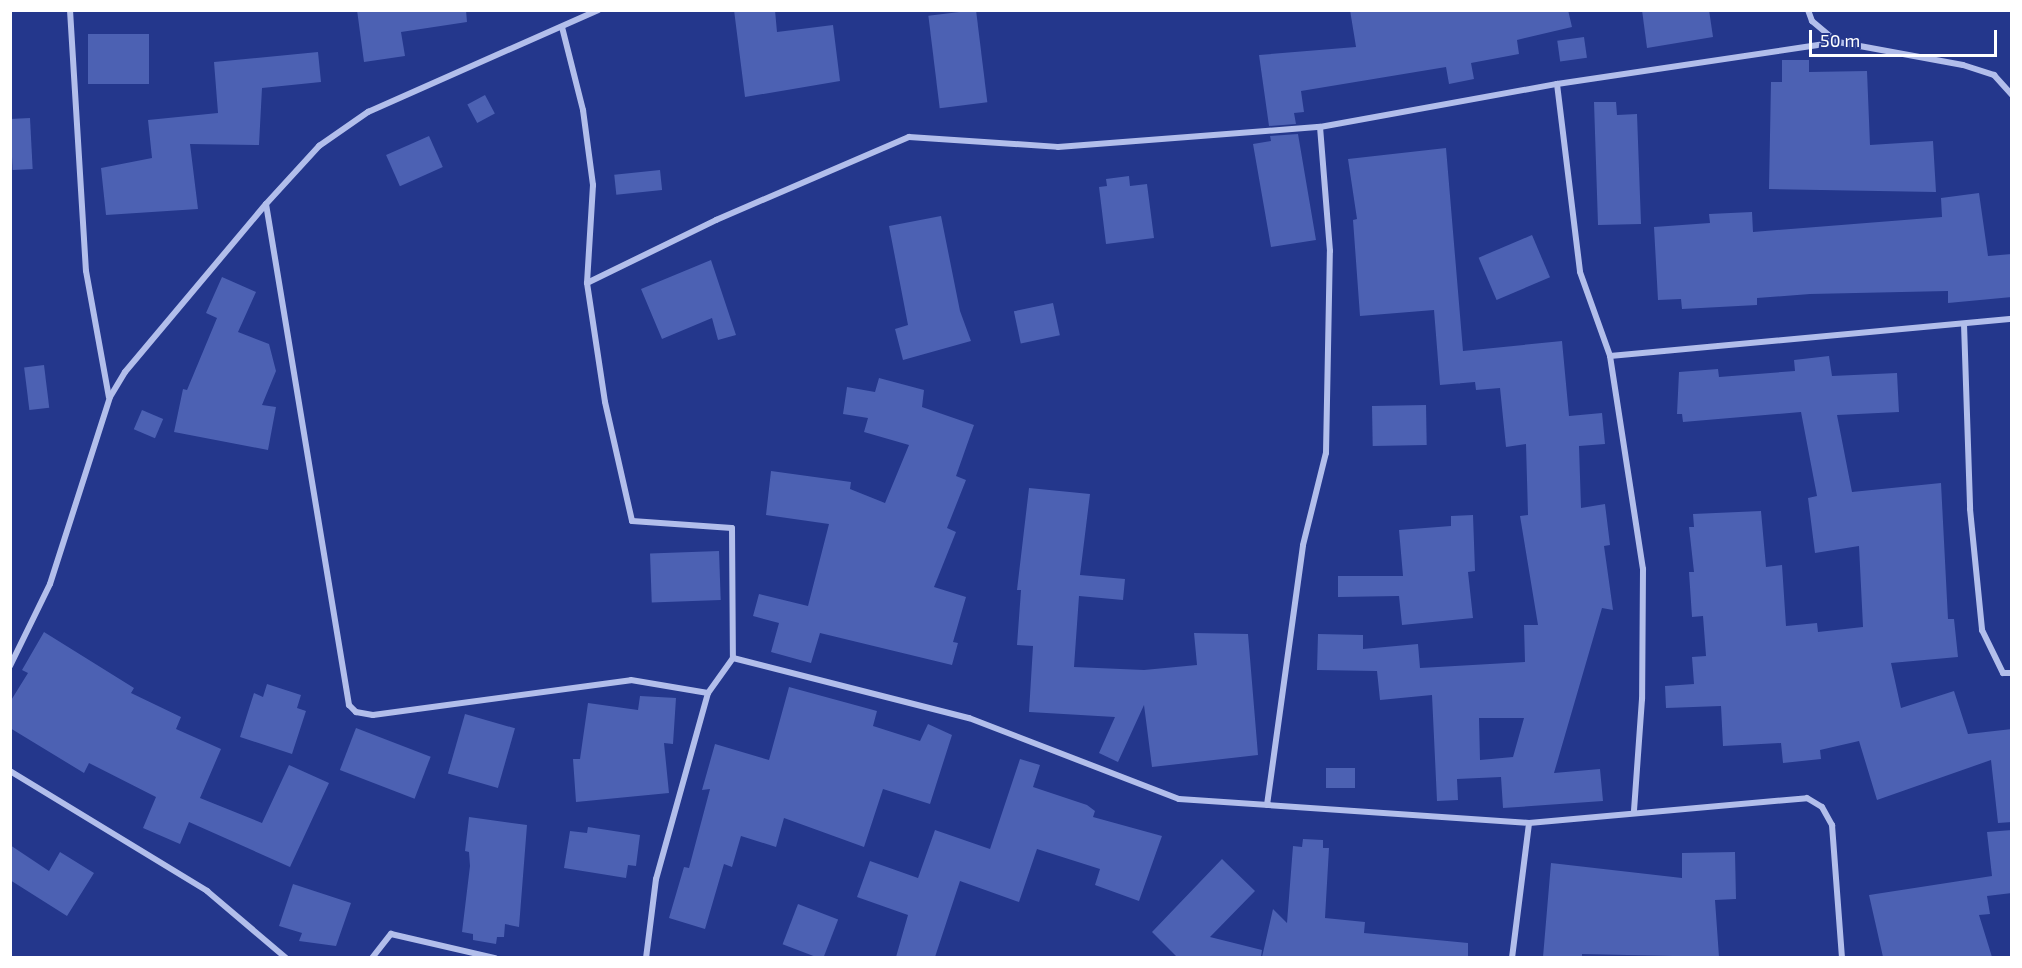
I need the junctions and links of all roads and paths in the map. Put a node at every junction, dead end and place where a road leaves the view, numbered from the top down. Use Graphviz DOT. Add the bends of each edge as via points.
graph roads {
  1 [pos="70,10"];
  2 [pos="597,10"];
  3 [pos="1808,10"];
  4 [pos="562,27"];
  5 [pos="1838,42"];
  6 [pos="1557,84"];
  7 [pos="2012,95"];
  8 [pos="1320,127"];
  9 [pos="266,204"];
  10 [pos="586,283"];
  11 [pos="2012,319"];
  12 [pos="1964,324"];
  13 [pos="1610,356"];
  14 [pos="110,397"];
  15 [pos="733,658"];
  16 [pos="10,666"];
  17 [pos="2012,674"];
  18 [pos="708,693"];
  19 [pos="10,771"];
  20 [pos="1267,805"];
  21 [pos="1634,811"];
  22 [pos="1528,823"];
  23 [pos="286,957"];
  24 [pos="372,957"];
  25 [pos="495,957"];
  26 [pos="646,957"];
  27 [pos="1512,957"];
  28 [pos="1842,957"];
  1 -- 14 [label="street" via="87,271"];
  2 -- 4 [label="street"];
  3 -- 5 [label="street" via="1812,21"];
  4 -- 9 [label="street" via="368,112 319,146"];
  4 -- 10 [label="street" via="583,110 593,185"];
  5 -- 6 [label="street"];
  5 -- 7 [label="street" via="1963,65 1994,75"];
  6 -- 8 [label="street"];
  6 -- 13 [label="street" via="1580,272"];
  8 -- 10 [label="street" via="1058,147 909,137 716,220"];
  8 -- 20 [label="street" via="1330,251 1326,453 1303,545"];
  9 -- 14 [label="street" via="125,372"];
  9 -- 18 [label="street" via="348,705 356,712 374,716 631,680"];
  10 -- 15 [label="street" via="605,402 632,521 732,528"];
  11 -- 12 [label="street"];
  12 -- 13 [label="street"];
  12 -- 17 [label="street" via="1970,509 1982,630 2003,673"];
  13 -- 21 [label="street" via="1642,569 1642,699"];
  14 -- 16 [label="street" via="50,584"];
  15 -- 18 [label="street"];
  15 -- 20 [label="street" via="969,718 1179,799"];
  18 -- 26 [label="street" via="656,879"];
  19 -- 23 [label="street" via="207,891"];
  20 -- 22 [label="street"];
  21 -- 22 [label="street"];
  21 -- 28 [label="street" via="1807,798 1822,807 1832,825"];
  22 -- 27 [label="street"];
  24 -- 25 [label="street" via="391,934"];
}
